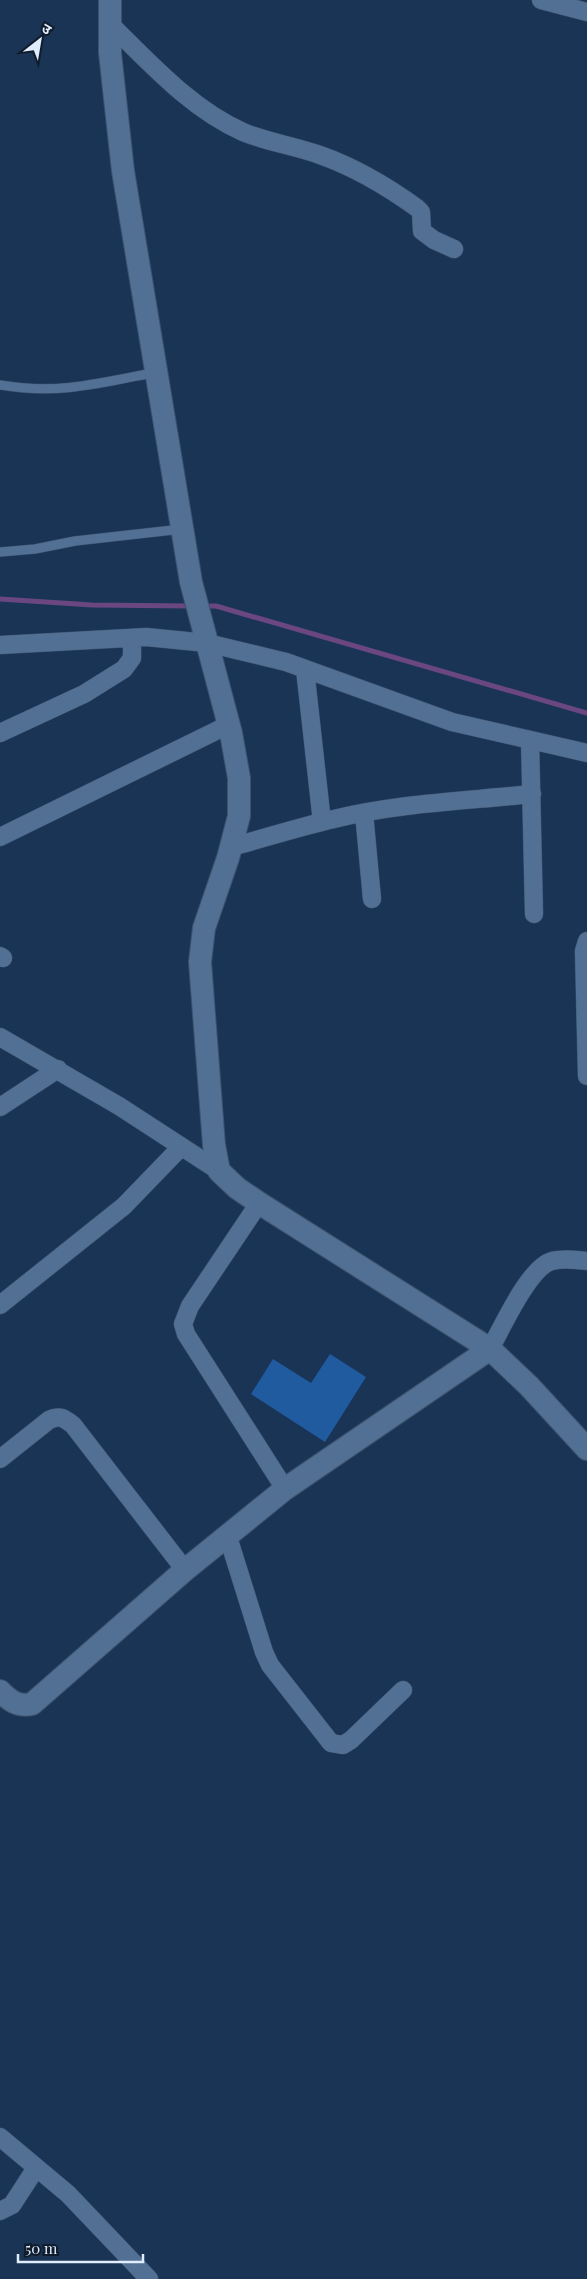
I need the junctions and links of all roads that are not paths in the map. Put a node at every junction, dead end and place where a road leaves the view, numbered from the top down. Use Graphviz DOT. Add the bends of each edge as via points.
graph roads {
  1 [pos="110,0"];
  2 [pos="541,0"];
  3 [pos="587,12"];
  4 [pos="110,24"];
  5 [pos="454,249"];
  6 [pos="157,372"];
  7 [pos="0,385"];
  8 [pos="182,529"];
  9 [pos="0,552"];
  10 [pos="205,636"];
  11 [pos="132,638"];
  12 [pos="0,645"];
  13 [pos="305,669"];
  14 [pos="228,725"];
  15 [pos="0,733"];
  16 [pos="530,740"];
  17 [pos="587,753"];
  18 [pos="532,794"];
  19 [pos="364,813"];
  20 [pos="322,822"];
  21 [pos="0,837"];
  22 [pos="231,847"];
  23 [pos="372,899"];
  24 [pos="534,914"];
  25 [pos="587,941"];
  26 [pos="0,1037"];
  27 [pos="58,1069"];
  28 [pos="587,1076"];
  29 [pos="0,1107"];
  30 [pos="181,1147"];
  31 [pos="219,1171"];
  32 [pos="259,1203"];
  33 [pos="587,1261"];
  34 [pos="0,1305"];
  35 [pos="490,1349"];
  36 [pos="587,1449"];
  37 [pos="0,1459"];
  38 [pos="284,1489"];
  39 [pos="228,1537"];
  40 [pos="185,1570"];
  41 [pos="402,1690"];
  42 [pos="0,1691"];
  43 [pos="0,2136"];
  44 [pos="36,2168"];
  45 [pos="0,2211"];
  46 [pos="149,2279"];
  1 -- 4 [label="street"];
  2 -- 3 [label="street"];
  4 -- 5 [label="street" via="175,87 211,114 244,132 321,155 380,185 421,212 422,231 426,235"];
  4 -- 6 [label="street" via="110,53 123,171"];
  6 -- 7 [label="lane" via="69,389"];
  6 -- 8 [label="street"];
  8 -- 9 [label="lane"];
  8 -- 10 [label="street"];
  10 -- 11 [label="street"];
  10 -- 13 [label="street"];
  10 -- 14 [label="street"];
  11 -- 12 [label="street"];
  11 -- 15 [label="street" via="132,658 124,669 84,694"];
  13 -- 16 [label="street" via="452,722"];
  13 -- 20 [label="street"];
  14 -- 21 [label="street"];
  14 -- 22 [label="street" via="239,778 239,816"];
  16 -- 17 [label="street"];
  16 -- 18 [label="street"];
  18 -- 19 [label="street"];
  18 -- 24 [label="street"];
  19 -- 20 [label="street"];
  19 -- 23 [label="street"];
  20 -- 22 [label="street"];
  22 -- 31 [label="street" via="204,928 200,962 214,1145"];
  25 -- 28 [label="street" via="584,951"];
  26 -- 27 [label="street"];
  27 -- 29 [label="street"];
  27 -- 30 [label="street"];
  30 -- 31 [label="street"];
  30 -- 34 [label="street" via="124,1206"];
  31 -- 32 [label="street"];
  32 -- 35 [label="street"];
  32 -- 38 [label="street" via="190,1306 183,1324 186,1334"];
  33 -- 35 [label="street" via="551,1261 540,1267 530,1278"];
  35 -- 36 [label="street"];
  35 -- 38 [label="street"];
  37 -- 40 [label="street" via="49,1420 56,1416 64,1417"];
  38 -- 39 [label="street"];
  39 -- 40 [label="street"];
  39 -- 41 [label="street" via="270,1665 331,1743 344,1745 351,1740"];
  40 -- 42 [label="street" via="32,1704 22,1706"];
  43 -- 44 [label="street"];
  44 -- 45 [label="street" via="16,2200 6,2210"];
  44 -- 46 [label="street" via="87,2212"];
}
